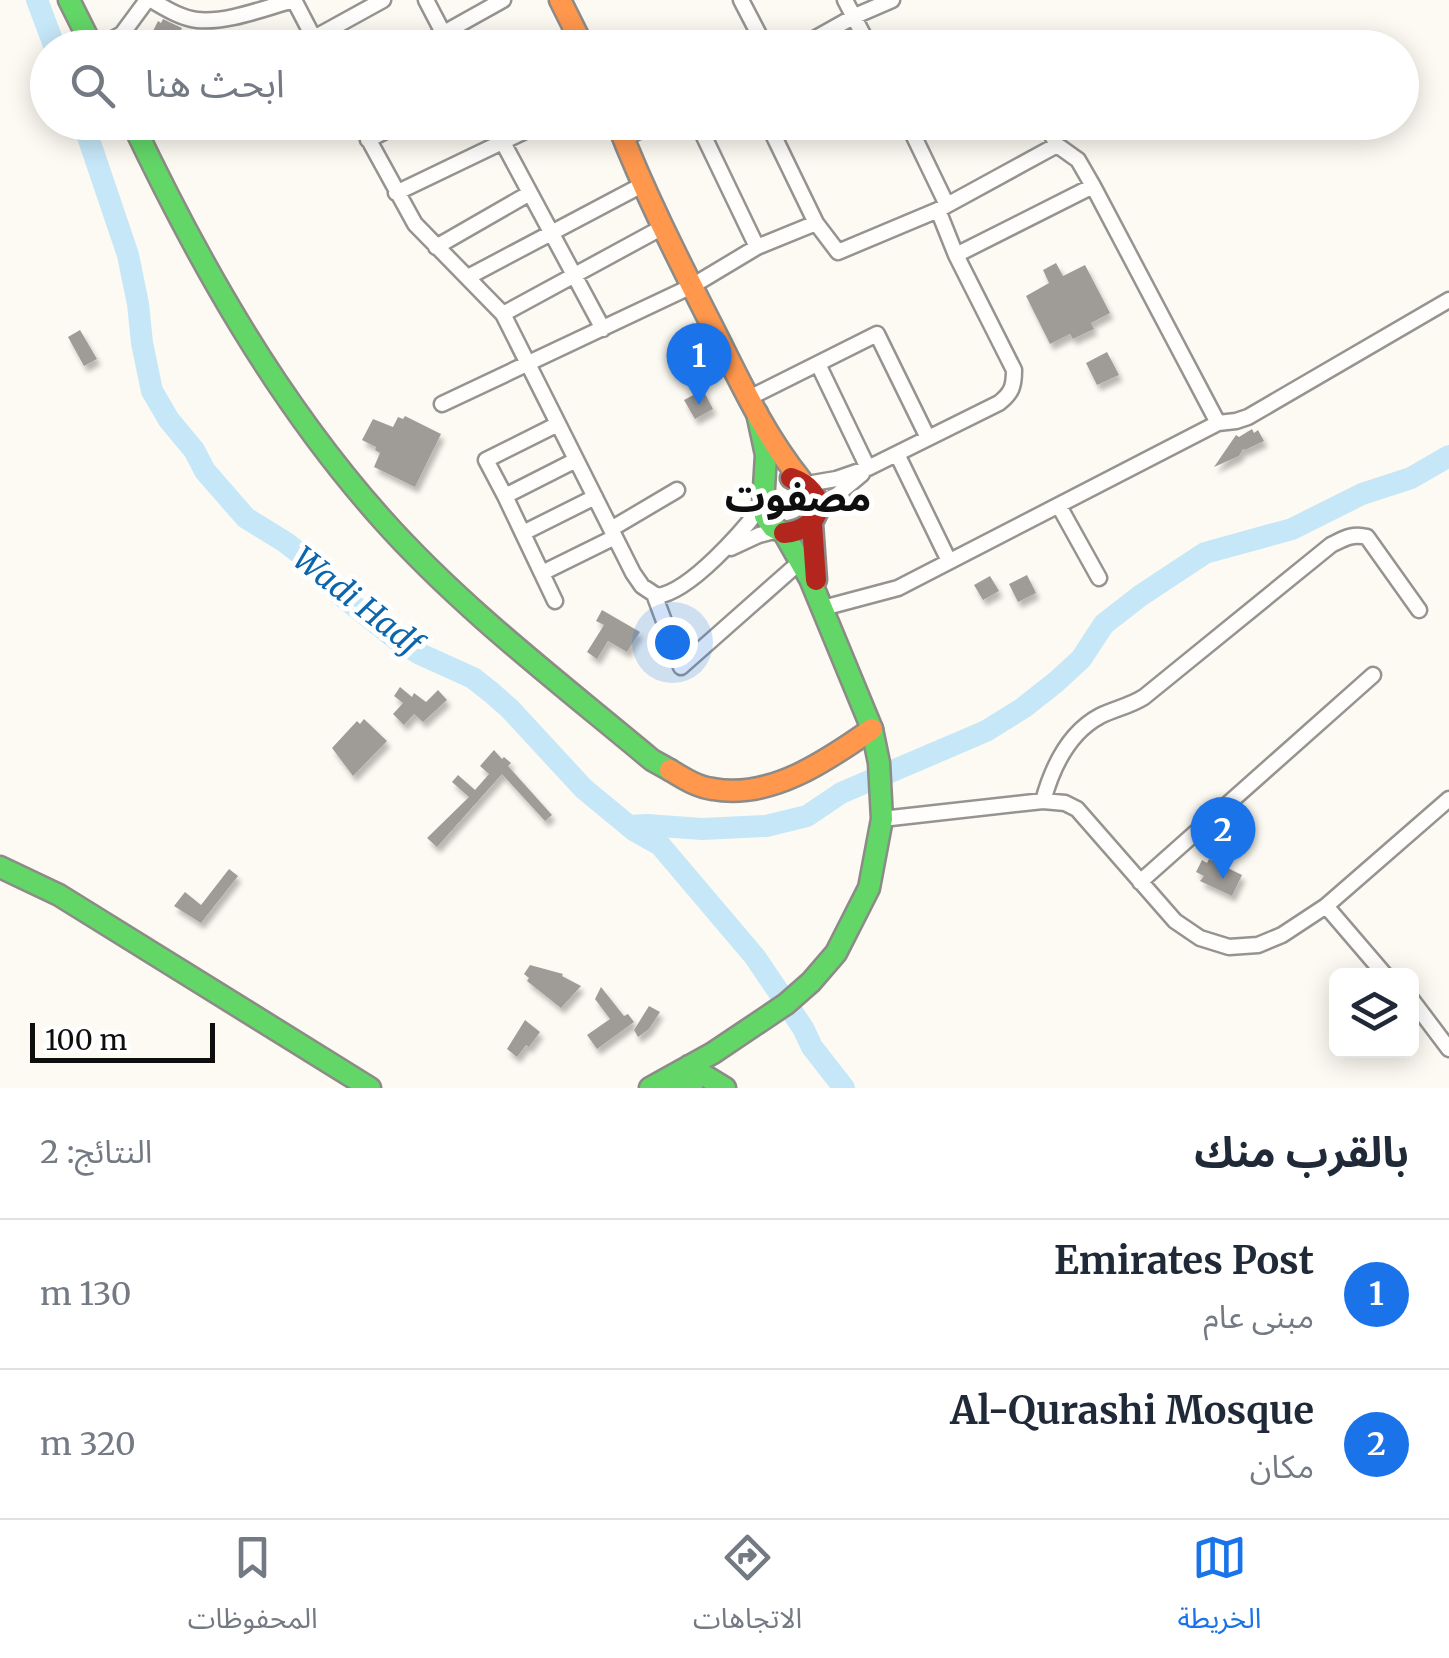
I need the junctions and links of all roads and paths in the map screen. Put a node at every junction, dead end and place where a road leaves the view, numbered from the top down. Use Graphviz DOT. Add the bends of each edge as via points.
graph roads {
  1 [pos="68,0"];
  2 [pos="149,0"];
  3 [pos="294,0"];
  4 [pos="383,0"];
  5 [pos="426,0"];
  6 [pos="503,0"];
  7 [pos="560,0"];
  8 [pos="742,0"];
  9 [pos="845,0"];
  10 [pos="892,0"];
  11 [pos="855,16"];
  12 [pos="84,30"];
  13 [pos="125,30"];
  14 [pos="310,30"];
  15 [pos="337,30"];
  16 [pos="441,30"];
  17 [pos="448,30"];
  18 [pos="575,30"];
  19 [pos="757,30"];
  20 [pos="830,30"];
  21 [pos="862,30"];
  22 [pos="140,140"];
  23 [pos="368,140"];
  24 [pos="506,140"];
  25 [pos="624,140"];
  26 [pos="706,140"];
  27 [pos="776,140"];
  28 [pos="915,140"];
  29 [pos="1054,140"];
  30 [pos="502,142"];
  31 [pos="1057,145"];
  32 [pos="642,185"];
  33 [pos="1093,186"];
  34 [pos="396,193"];
  35 [pos="530,193"];
  36 [pos="942,207"];
  37 [pos="816,223"];
  38 [pos="662,227"];
  39 [pos="552,233"];
  40 [pos="436,247"];
  41 [pos="757,247"];
  42 [pos="956,255"];
  43 [pos="574,275"];
  44 [pos="468,278"];
  45 [pos="692,286"];
  46 [pos="1449,300"];
  47 [pos="503,314"];
  48 [pos="603,329"];
  49 [pos="528,363"];
  50 [pos="818,364"];
  51 [pos="442,404"];
  52 [pos="754,405"];
  53 [pos="558,424"];
  54 [pos="1218,424"];
  55 [pos="928,438"];
  56 [pos="897,454"];
  57 [pos="576,460"];
  58 [pos="868,468"];
  59 [pos="804,482"];
  60 [pos="677,490"];
  61 [pos="504,496"];
  62 [pos="595,497"];
  63 [pos="764,500"];
  64 [pos="1059,506"];
  65 [pos="814,521"];
  66 [pos="781,532"];
  67 [pos="523,533"];
  68 [pos="613,533"];
  69 [pos="722,553"];
  70 [pos="801,561"];
  71 [pos="950,561"];
  72 [pos="542,574"];
  73 [pos="1098,578"];
  74 [pos="654,594"];
  75 [pos="556,601"];
  76 [pos="821,602"];
  77 [pos="1419,610"];
  78 [pos="1372,675"];
  79 [pos="872,729"];
  80 [pos="1449,799"];
  81 [pos="1043,801"];
  82 [pos="882,819"];
  83 [pos="0,867"];
  84 [pos="1140,882"];
  85 [pos="1326,906"];
  86 [pos="1379,968"];
  87 [pos="1419,1009"];
  88 [pos="1449,1049"];
  89 [pos="690,1066"];
  90 [pos="652,1087"];
  91 [pos="370,1088"];
  92 [pos="692,1088"];
  93 [pos="725,1088"];
  1 -- 12 [label="street"];
  2 -- 3 [label="street" via="197,20"];
  2 -- 13 [label="street"];
  3 -- 14 [label="street"];
  4 -- 15 [label="street"];
  5 -- 16 [label="street"];
  6 -- 17 [label="street"];
  7 -- 18 [label="street"];
  8 -- 19 [label="street"];
  9 -- 11 [label="street"];
  10 -- 11 [label="street"];
  11 -- 20 [label="street"];
  11 -- 21 [label="street"];
  22 -- 79 [label="street" via="242,330 302,420 382,518 447,585 652,760 716,790 746,791 778,782"];
  23 -- 34 [label="street"];
  24 -- 30 [label="street"];
  25 -- 32 [label="street"];
  26 -- 41 [label="street"];
  27 -- 37 [label="street"];
  28 -- 36 [label="street"];
  29 -- 31 [label="street"];
  30 -- 34 [label="street"];
  30 -- 35 [label="street"];
  31 -- 33 [label="street" via="1078,160"];
  31 -- 36 [label="street"];
  32 -- 38 [label="street"];
  32 -- 39 [label="street"];
  33 -- 42 [label="street"];
  33 -- 54 [label="street"];
  34 -- 40 [label="street"];
  35 -- 39 [label="street"];
  35 -- 40 [label="street"];
  36 -- 37 [label="street" via="838,252"];
  36 -- 42 [label="street"];
  37 -- 41 [label="street"];
  38 -- 43 [label="street"];
  38 -- 45 [label="street"];
  39 -- 43 [label="street"];
  39 -- 44 [label="street"];
  40 -- 44 [label="street"];
  41 -- 45 [label="street"];
  42 -- 55 [label="street" via="1014,370 1014,386 999,403"];
  43 -- 47 [label="street"];
  43 -- 48 [label="street"];
  44 -- 47 [label="street"];
  45 -- 48 [label="street"];
  45 -- 52 [label="street"];
  46 -- 54 [label="street" via="1248,417"];
  47 -- 49 [label="street"];
  48 -- 49 [label="street"];
  49 -- 51 [label="street"];
  49 -- 53 [label="street"];
  50 -- 52 [label="street"];
  50 -- 55 [label="street" via="877,334"];
  50 -- 58 [label="street"];
  52 -- 59 [label="street"];
  52 -- 63 [label="street" via="766,455"];
  53 -- 57 [label="street"];
  53 -- 61 [label="street" via="486,460"];
  54 -- 64 [label="street"];
  55 -- 56 [label="street"];
  56 -- 58 [label="street"];
  56 -- 71 [label="street"];
  57 -- 61 [label="street"];
  57 -- 62 [label="street"];
  58 -- 59 [label="street"];
  58 -- 65 [label="street"];
  59 -- 63 [label="street" via="779,481"];
  59 -- 65 [label="street" via="818,503"];
  60 -- 68 [label="street"];
  61 -- 67 [label="street"];
  62 -- 67 [label="street"];
  62 -- 68 [label="street"];
  63 -- 66 [label="street" via="765,516"];
  63 -- 69 [label="street"];
  64 -- 71 [label="street"];
  64 -- 73 [label="street"];
  65 -- 66 [label="street" via="799,532"];
  65 -- 76 [label="street"];
  66 -- 69 [label="street"];
  66 -- 70 [label="street"];
  67 -- 72 [label="street"];
  68 -- 72 [label="street"];
  68 -- 74 [label="street" via="642,586"];
  69 -- 74 [label="street" via="674,592"];
  70 -- 74 [label="street" via="681,666"];
  70 -- 76 [label="street"];
  71 -- 76 [label="street" via="898,588"];
  72 -- 75 [label="street"];
  76 -- 79 [label="street"];
  77 -- 81 [label="street" via="1367,536 1330,545 1144,697 1084,726 1050,774"];
  78 -- 84 [label="street"];
  79 -- 82 [label="street"];
  80 -- 85 [label="street"];
  81 -- 82 [label="street"];
  81 -- 84 [label="street" via="1078,809"];
  82 -- 89 [label="street" via="869,888 836,953 786,1004"];
  83 -- 91 [label="street" via="59,894"];
  84 -- 85 [label="street" via="1174,921 1229,947 1282,935"];
  85 -- 86 [label="street"];
  87 -- 88 [label="street"];
  89 -- 90 [label="street"];
  89 -- 93 [label="street"];
  90 -- 92 [label="street"];
}
